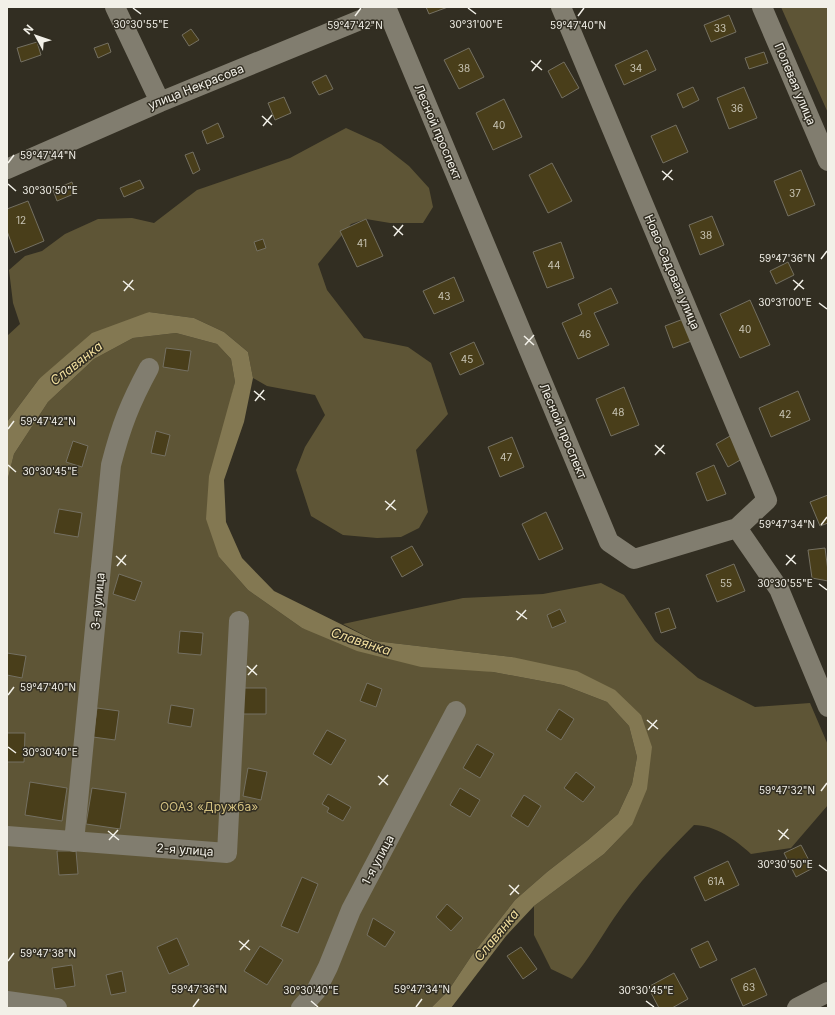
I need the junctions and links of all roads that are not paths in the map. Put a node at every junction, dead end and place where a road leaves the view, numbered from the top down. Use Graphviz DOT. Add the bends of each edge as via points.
graph roads {
  1 [pos="115,7"];
  2 [pos="561,7"];
  3 [pos="762,7"];
  4 [pos="386,8"];
  5 [pos="160,102"];
  6 [pos="828,161"];
  7 [pos="7,169"];
  8 [pos="149,368"];
  9 [pos="737,528"];
  10 [pos="239,621"];
  11 [pos="822,685"];
  12 [pos="828,707"];
  13 [pos="456,710"];
  14 [pos="7,836"];
  15 [pos="74,842"];
  16 [pos="828,992"];
  17 [pos="7,1001"];
  18 [pos="57,1008"];
  19 [pos="301,1008"];
  20 [pos="797,1008"];
  1 -- 5 [label="street"];
  2 -- 9 [label="street, Ново-Садовая улица" via="767,500"];
  3 -- 6 [label="street, Полевая улица"];
  4 -- 5 [label="street, улица Некрасова"];
  4 -- 9 [label="street, Лесной проспект" via="609,542 634,559"];
  5 -- 7 [label="street, улица Некрасова"];
  8 -- 15 [label="street, 3-я улица" via="121,426 111,465"];
  9 -- 11 [label="street" via="779,589"];
  10 -- 15 [label="street, 2-я улица" via="227,853"];
  11 -- 12 [label="street"];
  13 -- 19 [label="street, 1-я улица" via="352,910 316,991"];
  14 -- 15 [label="street, 2-я улица"];
  16 -- 20 [label="street"];
  17 -- 18 [label="street"];
}
